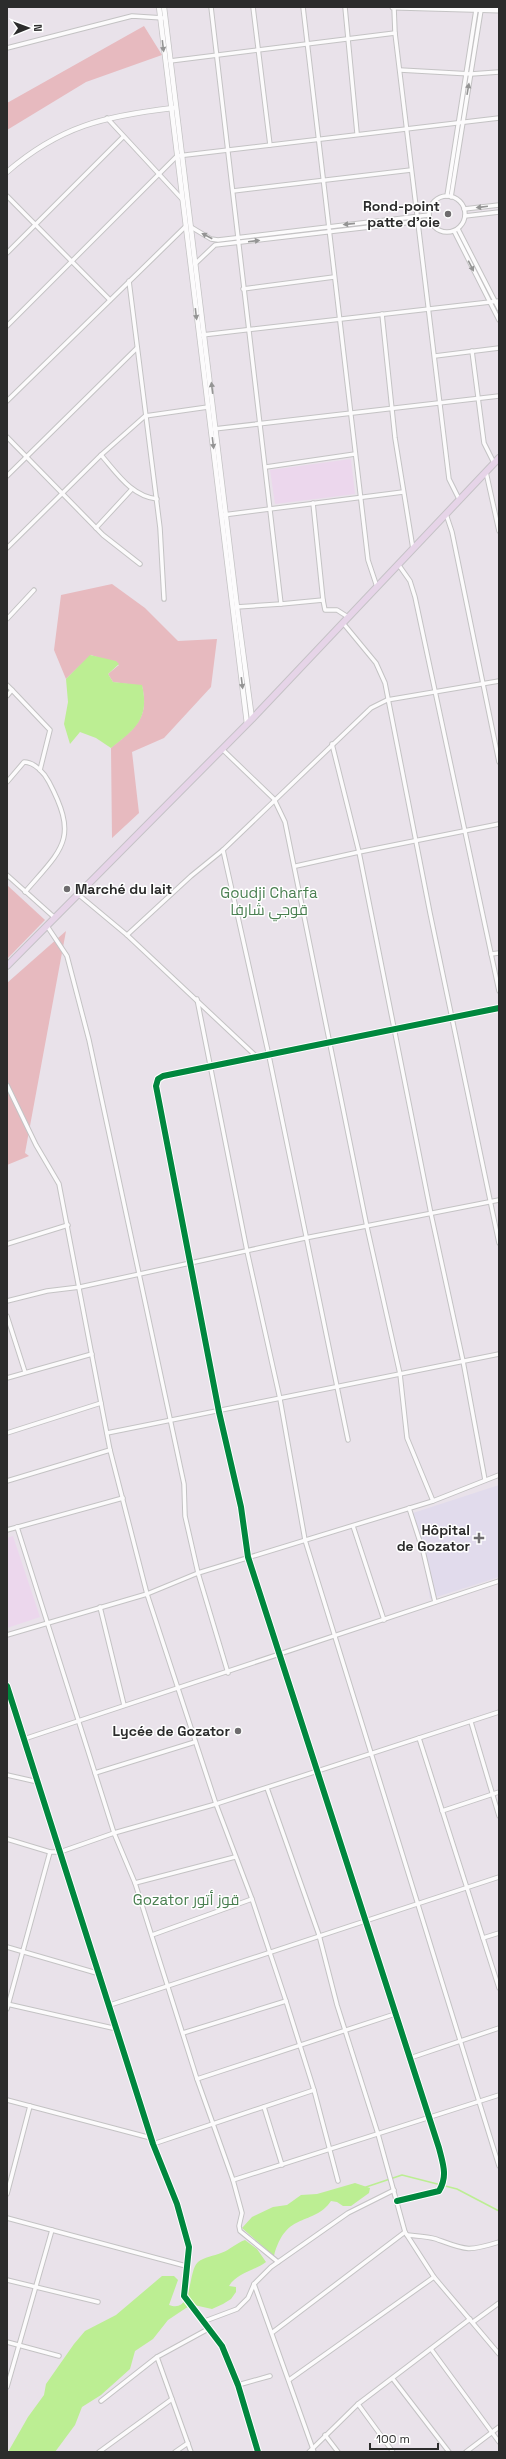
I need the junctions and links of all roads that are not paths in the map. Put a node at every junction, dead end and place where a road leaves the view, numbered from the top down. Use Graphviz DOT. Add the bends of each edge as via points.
graph roads {
  1 [pos="159,7"];
  2 [pos="164,7"];
  3 [pos="211,7"];
  4 [pos="253,7"];
  5 [pos="303,7"];
  6 [pos="345,7"];
  7 [pos="394,7"];
  8 [pos="495,9"];
  9 [pos="478,10"];
  10 [pos="160,18"];
  11 [pos="166,18"];
  12 [pos="395,33"];
  13 [pos="347,40"];
  14 [pos="307,44"];
  15 [pos="7,48"];
  16 [pos="259,50"];
  17 [pos="216,56"];
  18 [pos="168,62"];
  19 [pos="400,70"];
  20 [pos="499,72"];
  21 [pos="465,73"];
  22 [pos="470,74"];
  23 [pos="173,108"];
  24 [pos="106,118"];
  25 [pos="499,118"];
  26 [pos="460,123"];
  27 [pos="406,128"];
  28 [pos="357,133"];
  29 [pos="123,136"];
  30 [pos="317,139"];
  31 [pos="270,145"];
  32 [pos="228,150"];
  33 [pos="180,156"];
  34 [pos="411,170"];
  35 [pos="7,172"];
  36 [pos="158,174"];
  37 [pos="322,180"];
  38 [pos="233,191"];
  39 [pos="7,196"];
  40 [pos="449,197"];
  41 [pos="182,199"];
  42 [pos="499,205"];
  43 [pos="464,209"];
  44 [pos="499,212"];
  45 [pos="465,216"];
  46 [pos="430,217"];
  47 [pos="417,219"];
  48 [pos="34,225"];
  49 [pos="189,226"];
  50 [pos="328,226"];
  51 [pos="456,230"];
  52 [pos="328,232"];
  53 [pos="237,237"];
  54 [pos="238,243"];
  55 [pos="7,253"];
  56 [pos="72,261"];
  57 [pos="195,264"];
  58 [pos="334,277"];
  59 [pos="129,281"];
  60 [pos="243,289"];
  61 [pos="110,300"];
  62 [pos="497,301"];
  63 [pos="490,303"];
  64 [pos="429,309"];
  65 [pos="499,309"];
  66 [pos="382,314"];
  67 [pos="339,319"];
  68 [pos="499,320"];
  69 [pos="7,326"];
  70 [pos="249,330"];
  71 [pos="202,335"];
  72 [pos="137,348"];
  73 [pos="499,348"];
  74 [pos="472,351"];
  75 [pos="435,356"];
  76 [pos="499,396"];
  77 [pos="478,397"];
  78 [pos="7,401"];
  79 [pos="441,402"];
  80 [pos="208,407"];
  81 [pos="392,408"];
  82 [pos="350,413"];
  83 [pos="145,416"];
  84 [pos="260,424"];
  85 [pos="217,429"];
  86 [pos="211,430"];
  87 [pos="7,437"];
  88 [pos="355,454"];
  89 [pos="101,455"];
  90 [pos="27,456"];
  91 [pos="499,458"];
  92 [pos="494,463"];
  93 [pos="266,467"];
  94 [pos="486,471"];
  95 [pos="7,476"];
  96 [pos="132,490"];
  97 [pos="403,492"];
  98 [pos="63,493"];
  99 [pos="361,497"];
  100 [pos="157,499"];
  101 [pos="459,499"];
  102 [pos="313,503"];
  103 [pos="270,509"];
  104 [pos="446,513"];
  105 [pos="223,515"];
  106 [pos="96,528"];
  107 [pos="499,531"];
  108 [pos="7,548"];
  109 [pos="413,549"];
  110 [pos="140,564"];
  111 [pos="398,564"];
  112 [pos="377,587"];
  113 [pos="34,590"];
  114 [pos="164,599"];
  115 [pos="323,600"];
  116 [pos="281,604"];
  117 [pos="235,608"];
  118 [pos="348,617"];
  119 [pos="7,619"];
  120 [pos="343,623"];
  121 [pos="499,681"];
  122 [pos="483,684"];
  123 [pos="7,685"];
  124 [pos="12,690"];
  125 [pos="436,693"];
  126 [pos="7,696"];
  127 [pos="387,700"];
  128 [pos="250,721"];
  129 [pos="332,744"];
  130 [pos="222,749"];
  131 [pos="499,762"];
  132 [pos="40,770"];
  133 [pos="7,782"];
  134 [pos="274,800"];
  135 [pos="499,824"];
  136 [pos="466,830"];
  137 [pos="416,840"];
  138 [pos="223,850"];
  139 [pos="359,852"];
  140 [pos="296,866"];
  141 [pos="7,875"];
  142 [pos="26,892"];
  143 [pos="79,895"];
  144 [pos="55,918"];
  145 [pos="47,926"];
  146 [pos="127,935"];
  147 [pos="499,953"];
  148 [pos="491,954"];
  149 [pos="7,966"];
  150 [pos="499,990"];
  151 [pos="197,999"];
  152 [pos="499,1008"];
  153 [pos="451,1018"];
  154 [pos="394,1030"];
  155 [pos="330,1043"];
  156 [pos="269,1056"];
  157 [pos="258,1058"];
  158 [pos="210,1068"];
  159 [pos="7,1085"];
  160 [pos="499,1200"];
  161 [pos="490,1202"];
  162 [pos="431,1214"];
  163 [pos="68,1225"];
  164 [pos="367,1227"];
  165 [pos="305,1238"];
  166 [pos="499,1243"];
  167 [pos="7,1244"];
  168 [pos="247,1251"];
  169 [pos="190,1262"];
  170 [pos="138,1275"];
  171 [pos="80,1287"];
  172 [pos="7,1300"];
  173 [pos="7,1316"];
  174 [pos="92,1354"];
  175 [pos="499,1354"];
  176 [pos="464,1361"];
  177 [pos="25,1372"];
  178 [pos="400,1374"];
  179 [pos="7,1378"];
  180 [pos="338,1388"];
  181 [pos="280,1399"];
  182 [pos="101,1403"];
  183 [pos="219,1412"];
  184 [pos="170,1422"];
  185 [pos="7,1433"];
  186 [pos="107,1433"];
  187 [pos="348,1440"];
  188 [pos="110,1450"];
  189 [pos="499,1475"];
  190 [pos="485,1480"];
  191 [pos="7,1481"];
  192 [pos="123,1498"];
  193 [pos="433,1500"];
  194 [pos="409,1508"];
  195 [pos="353,1526"];
  196 [pos="17,1527"];
  197 [pos="7,1530"];
  198 [pos="305,1540"];
  199 [pos="248,1557"];
  200 [pos="198,1573"];
  201 [pos="499,1581"];
  202 [pos="147,1594"];
  203 [pos="435,1602"];
  204 [pos="100,1607"];
  205 [pos="384,1620"];
  206 [pos="47,1622"];
  207 [pos="7,1635"];
  208 [pos="333,1636"];
  209 [pos="281,1655"];
  210 [pos="228,1673"];
  211 [pos="7,1686"];
  212 [pos="178,1688"];
  213 [pos="124,1705"];
  214 [pos="499,1712"];
  215 [pos="78,1720"];
  216 [pos="470,1722"];
  217 [pos="419,1738"];
  218 [pos="24,1739"];
  219 [pos="195,1742"];
  220 [pos="371,1753"];
  221 [pos="318,1771"];
  222 [pos="95,1773"];
  223 [pos="7,1775"];
  224 [pos="38,1782"];
  225 [pos="267,1788"];
  226 [pos="499,1792"];
  227 [pos="491,1795"];
  228 [pos="216,1804"];
  229 [pos="442,1811"];
  230 [pos="499,1816"];
  231 [pos="114,1833"];
  232 [pos="7,1839"];
  233 [pos="50,1852"];
  234 [pos="60,1852"];
  235 [pos="234,1857"];
  236 [pos="499,1877"];
  237 [pos="135,1883"];
  238 [pos="467,1888"];
  239 [pos="252,1899"];
  240 [pos="416,1905"];
  241 [pos="366,1921"];
  242 [pos="499,1933"];
  243 [pos="152,1935"];
  244 [pos="319,1935"];
  245 [pos="483,1938"];
  246 [pos="7,1947"];
  247 [pos="22,1951"];
  248 [pos="269,1952"];
  249 [pos="100,1974"];
  250 [pos="167,1985"];
  251 [pos="499,1988"];
  252 [pos="286,2001"];
  253 [pos="8,2004"];
  254 [pos="110,2004"];
  255 [pos="7,2009"];
  256 [pos="395,2014"];
  257 [pos="499,2028"];
  258 [pos="117,2029"];
  259 [pos="344,2030"];
  260 [pos="183,2034"];
  261 [pos="460,2041"];
  262 [pos="299,2044"];
  263 [pos="410,2058"];
  264 [pos="197,2079"];
  265 [pos="314,2090"];
  266 [pos="499,2095"];
  267 [pos="7,2100"];
  268 [pos="480,2101"];
  269 [pos="30,2106"];
  270 [pos="264,2107"];
  271 [pos="429,2117"];
  272 [pos="213,2124"];
  273 [pos="378,2134"];
  274 [pos="151,2138"];
  275 [pos="153,2144"];
  276 [pos="330,2149"];
  277 [pos="282,2164"];
  278 [pos="499,2166"];
  279 [pos="233,2180"];
  280 [pos="338,2181"];
  281 [pos="394,2190"];
  282 [pos="7,2194"];
  283 [pos="397,2201"];
  284 [pos="7,2218"];
  285 [pos="52,2230"];
  286 [pos="406,2233"];
  287 [pos="499,2242"];
  288 [pos="278,2262"];
  289 [pos="186,2266"];
  290 [pos="434,2277"];
  291 [pos="7,2280"];
  292 [pos="254,2284"];
  293 [pos="36,2287"];
  294 [pos="98,2302"];
  295 [pos="499,2303"];
  296 [pos="471,2320"];
  297 [pos="205,2322"];
  298 [pos="210,2328"];
  299 [pos="273,2332"];
  300 [pos="7,2342"];
  301 [pos="19,2346"];
  302 [pos="431,2349"];
  303 [pos="499,2354"];
  304 [pos="59,2356"];
  305 [pos="157,2357"];
  306 [pos="270,2376"];
  307 [pos="393,2379"];
  308 [pos="289,2380"];
  309 [pos="238,2385"];
  310 [pos="7,2387"];
  311 [pos="172,2399"];
  312 [pos="100,2401"];
  313 [pos="358,2404"];
  314 [pos="499,2427"];
  315 [pos="492,2432"];
  316 [pos="325,2435"];
  317 [pos="499,2442"];
  318 [pos="188,2443"];
  319 [pos="313,2450"];
  320 [pos="99,2452"];
  321 [pos="175,2452"];
  322 [pos="191,2452"];
  323 [pos="258,2452"];
  324 [pos="309,2452"];
  325 [pos="338,2452"];
  326 [pos="393,2452"];
  327 [pos="449,2452"];
  328 [pos="466,2452"];
  1 -- 10 [label="street"];
  2 -- 11 [label="street"];
  3 -- 17 [label="street"];
  4 -- 16 [label="street"];
  5 -- 14 [label="street"];
  6 -- 13 [label="street"];
  7 -- 9 [label="main road"];
  7 -- 12 [label="street"];
  8 -- 9 [label="main road"];
  9 -- 21 [label="street"];
  9 -- 22 [label="street"];
  10 -- 11 [label="street"];
  10 -- 15 [label="street" via="132,16"];
  10 -- 18 [label="street, one-way"];
  11 -- 18 [label="street"];
  12 -- 13 [label="street"];
  12 -- 19 [label="street"];
  13 -- 14 [label="street"];
  13 -- 28 [label="street"];
  14 -- 16 [label="street"];
  14 -- 30 [label="street"];
  16 -- 17 [label="street"];
  16 -- 31 [label="street"];
  17 -- 18 [label="street"];
  17 -- 32 [label="street"];
  18 -- 23 [label="street"];
  19 -- 21 [label="street"];
  19 -- 27 [label="street"];
  20 -- 22 [label="street"];
  21 -- 22 [label="street"];
  21 -- 26 [label="street"];
  26 -- 22 [label="street, one-way"];
  23 -- 24 [label="street"];
  23 -- 33 [label="street"];
  24 -- 29 [label="street"];
  24 -- 35 [label="street" via="70,130 48,141"];
  25 -- 26 [label="street"];
  26 -- 27 [label="street"];
  26 -- 40 [label="street"];
  27 -- 28 [label="street"];
  27 -- 34 [label="street"];
  28 -- 30 [label="street"];
  29 -- 36 [label="street"];
  29 -- 48 [label="street"];
  30 -- 31 [label="street"];
  30 -- 37 [label="street"];
  31 -- 32 [label="street"];
  32 -- 33 [label="street"];
  32 -- 38 [label="street"];
  33 -- 36 [label="street"];
  33 -- 41 [label="street"];
  33 -- 49 [label="street"];
  34 -- 37 [label="street"];
  34 -- 47 [label="street"];
  36 -- 41 [label="street"];
  36 -- 56 [label="street"];
  37 -- 38 [label="street"];
  37 -- 50 [label="street"];
  38 -- 53 [label="street"];
  39 -- 48 [label="street"];
  40 -- 43 [label="street" via="459,201"];
  40 -- 46 [label="street" via="436,200 432,204"];
  41 -- 49 [label="street"];
  42 -- 43 [label="street, one-way"];
  43 -- 45 [label="street"];
  44 -- 45 [label="street"];
  45 -- 51 [label="street"];
  46 -- 47 [label="street"];
  46 -- 51 [label="street" via="437,229 442,232"];
  47 -- 50 [label="street, one-way"];
  47 -- 52 [label="street"];
  47 -- 64 [label="street"];
  48 -- 55 [label="street"];
  48 -- 56 [label="street"];
  53 -- 49 [label="street, one-way" via="211,239"];
  49 -- 57 [label="street"];
  49 -- 59 [label="street"];
  49 -- 71 [label="street, one-way"];
  50 -- 52 [label="street"];
  50 -- 53 [label="street"];
  51 -- 62 [label="street"];
  51 -- 63 [label="street, one-way"];
  54 -- 52 [label="street, one-way"];
  52 -- 58 [label="street"];
  53 -- 54 [label="street"];
  54 -- 57 [label="street" via="215,245"];
  54 -- 60 [label="street"];
  56 -- 61 [label="street"];
  56 -- 69 [label="street"];
  57 -- 71 [label="street"];
  58 -- 60 [label="street"];
  58 -- 67 [label="street"];
  59 -- 61 [label="street"];
  59 -- 72 [label="street"];
  60 -- 70 [label="street"];
  61 -- 78 [label="street"];
  62 -- 63 [label="street"];
  62 -- 65 [label="street"];
  63 -- 64 [label="street"];
  63 -- 68 [label="street"];
  64 -- 66 [label="street"];
  64 -- 75 [label="street"];
  66 -- 67 [label="street"];
  66 -- 81 [label="street"];
  67 -- 70 [label="street"];
  67 -- 82 [label="street"];
  70 -- 71 [label="street"];
  70 -- 84 [label="street"];
  71 -- 80 [label="street"];
  85 -- 71 [label="street, one-way"];
  72 -- 83 [label="street"];
  72 -- 90 [label="street"];
  73 -- 74 [label="street"];
  74 -- 75 [label="street"];
  74 -- 77 [label="street"];
  75 -- 79 [label="street"];
  76 -- 77 [label="street"];
  77 -- 79 [label="street"];
  77 -- 92 [label="street" via="484,444"];
  79 -- 81 [label="street"];
  79 -- 101 [label="street" via="449,479"];
  80 -- 83 [label="street"];
  80 -- 86 [label="street"];
  81 -- 82 [label="street"];
  81 -- 97 [label="street"];
  82 -- 84 [label="street"];
  82 -- 88 [label="street"];
  83 -- 89 [label="street"];
  83 -- 100 [label="street"];
  84 -- 85 [label="street"];
  84 -- 93 [label="street"];
  85 -- 86 [label="street"];
  85 -- 105 [label="street"];
  86 -- 105 [label="street, one-way"];
  87 -- 90 [label="street"];
  88 -- 93 [label="street"];
  88 -- 99 [label="street"];
  89 -- 96 [label="street"];
  89 -- 98 [label="street"];
  90 -- 95 [label="street"];
  90 -- 98 [label="street"];
  91 -- 92 [label="highway"];
  92 -- 94 [label="highway"];
  93 -- 103 [label="street"];
  94 -- 101 [label="highway"];
  94 -- 107 [label="street"];
  96 -- 100 [label="street" via="141,496"];
  96 -- 106 [label="street"];
  97 -- 99 [label="street"];
  97 -- 109 [label="street"];
  98 -- 106 [label="street"];
  98 -- 108 [label="street"];
  99 -- 102 [label="street"];
  99 -- 112 [label="street" via="368,560"];
  100 -- 114 [label="street"];
  101 -- 104 [label="highway"];
  102 -- 103 [label="street"];
  102 -- 115 [label="street"];
  103 -- 105 [label="street"];
  103 -- 116 [label="street"];
  104 -- 109 [label="highway"];
  104 -- 122 [label="street"];
  105 -- 117 [label="street"];
  106 -- 110 [label="street"];
  109 -- 111 [label="highway"];
  111 -- 112 [label="highway"];
  111 -- 125 [label="street" via="410,581 415,597"];
  112 -- 118 [label="highway"];
  113 -- 119 [label="street"];
  115 -- 116 [label="street"];
  115 -- 118 [label="street" via="325,610 337,610"];
  116 -- 117 [label="street"];
  117 -- 128 [label="street"];
  118 -- 120 [label="highway"];
  120 -- 127 [label="street" via="376,664 385,683"];
  120 -- 128 [label="highway"];
  121 -- 122 [label="street"];
  122 -- 125 [label="street"];
  122 -- 131 [label="street"];
  123 -- 124 [label="street"];
  124 -- 126 [label="street"];
  124 -- 132 [label="street" via="50,730"];
  125 -- 127 [label="street"];
  125 -- 136 [label="street"];
  127 -- 129 [label="street" via="371,708"];
  127 -- 137 [label="street"];
  128 -- 130 [label="highway"];
  129 -- 134 [label="street"];
  129 -- 139 [label="street"];
  130 -- 134 [label="street"];
  130 -- 143 [label="highway"];
  132 -- 133 [label="street" via="31,763 24,762"];
  132 -- 142 [label="street" via="48,779 62,806 66,831 57,854"];
  134 -- 138 [label="street"];
  134 -- 140 [label="street" via="285,822"];
  135 -- 136 [label="street"];
  136 -- 137 [label="street"];
  136 -- 148 [label="street"];
  137 -- 139 [label="street"];
  137 -- 153 [label="street"];
  138 -- 146 [label="street" via="190,876"];
  138 -- 156 [label="street"];
  139 -- 140 [label="street"];
  139 -- 154 [label="street"];
  140 -- 155 [label="street"];
  141 -- 142 [label="street"];
  142 -- 144 [label="street"];
  143 -- 144 [label="highway"];
  143 -- 146 [label="street"];
  144 -- 145 [label="highway"];
  145 -- 149 [label="highway"];
  145 -- 170 [label="street" via="64,950 74,981 101,1093"];
  146 -- 151 [label="street"];
  147 -- 148 [label="street"];
  148 -- 150 [label="street"];
  151 -- 157 [label="street"];
  151 -- 158 [label="street"];
  152 -- 153 [label="street"];
  153 -- 154 [label="street"];
  153 -- 161 [label="street"];
  154 -- 155 [label="street"];
  154 -- 162 [label="street"];
  155 -- 156 [label="street"];
  155 -- 164 [label="street"];
  156 -- 157 [label="street"];
  156 -- 165 [label="street"];
  157 -- 158 [label="street"];
  158 -- 168 [label="street"];
  158 -- 169 [label="street" via="163,1076 158,1079 156,1086"];
  159 -- 163 [label="street" via="36,1145 59,1184"];
  160 -- 161 [label="street"];
  161 -- 162 [label="street"];
  161 -- 166 [label="street"];
  162 -- 164 [label="street"];
  162 -- 176 [label="street"];
  163 -- 167 [label="street"];
  163 -- 171 [label="street"];
  164 -- 165 [label="street"];
  164 -- 178 [label="street"];
  165 -- 168 [label="street"];
  165 -- 180 [label="street"];
  168 -- 169 [label="street"];
  168 -- 181 [label="street"];
  169 -- 170 [label="street"];
  169 -- 183 [label="street"];
  170 -- 171 [label="street"];
  170 -- 184 [label="street"];
  171 -- 172 [label="street"];
  171 -- 174 [label="street"];
  173 -- 177 [label="street"];
  174 -- 177 [label="street"];
  174 -- 182 [label="street"];
  175 -- 176 [label="street"];
  176 -- 178 [label="street"];
  176 -- 190 [label="street"];
  177 -- 179 [label="street"];
  178 -- 180 [label="street"];
  178 -- 193 [label="street" via="408,1438"];
  180 -- 181 [label="street"];
  180 -- 187 [label="street"];
  181 -- 183 [label="street"];
  181 -- 198 [label="street"];
  182 -- 185 [label="street"];
  182 -- 186 [label="street"];
  183 -- 184 [label="street"];
  183 -- 199 [label="street" via="241,1507"];
  184 -- 186 [label="street"];
  184 -- 200 [label="street" via="184,1484 185,1516"];
  186 -- 188 [label="street"];
  188 -- 191 [label="street"];
  188 -- 192 [label="street"];
  189 -- 190 [label="street"];
  190 -- 193 [label="street"];
  192 -- 196 [label="street"];
  192 -- 202 [label="street"];
  193 -- 194 [label="street"];
  194 -- 195 [label="street"];
  194 -- 203 [label="street" via="423,1551"];
  195 -- 198 [label="street"];
  195 -- 205 [label="street"];
  196 -- 197 [label="street"];
  196 -- 206 [label="street"];
  198 -- 199 [label="street"];
  198 -- 208 [label="street"];
  199 -- 200 [label="street"];
  199 -- 209 [label="street"];
  200 -- 202 [label="street"];
  200 -- 210 [label="street"];
  201 -- 203 [label="street"];
  202 -- 204 [label="street"];
  202 -- 212 [label="street"];
  203 -- 205 [label="street"];
  204 -- 206 [label="street"];
  204 -- 213 [label="street"];
  205 -- 208 [label="street"];
  206 -- 207 [label="street"];
  206 -- 215 [label="street"];
  208 -- 209 [label="street"];
  208 -- 220 [label="street"];
  209 -- 210 [label="street"];
  209 -- 221 [label="street"];
  210 -- 212 [label="street"];
  211 -- 218 [label="street"];
  212 -- 213 [label="street"];
  212 -- 219 [label="street"];
  213 -- 215 [label="street"];
  214 -- 216 [label="street"];
  215 -- 218 [label="street"];
  215 -- 222 [label="street"];
  216 -- 217 [label="street"];
  216 -- 227 [label="street"];
  217 -- 220 [label="street"];
  217 -- 229 [label="street"];
  218 -- 224 [label="street"];
  219 -- 222 [label="street"];
  219 -- 228 [label="street"];
  220 -- 221 [label="street"];
  220 -- 240 [label="street"];
  221 -- 225 [label="street"];
  221 -- 241 [label="street"];
  222 -- 231 [label="street"];
  223 -- 224 [label="street"];
  224 -- 234 [label="street"];
  225 -- 228 [label="street"];
  225 -- 244 [label="street"];
  226 -- 227 [label="street"];
  227 -- 229 [label="street"];
  227 -- 230 [label="street"];
  228 -- 231 [label="street"];
  228 -- 235 [label="street"];
  229 -- 238 [label="street"];
  231 -- 234 [label="street"];
  231 -- 237 [label="street"];
  232 -- 233 [label="street"];
  233 -- 234 [label="street"];
  233 -- 247 [label="street"];
  234 -- 249 [label="street"];
  235 -- 237 [label="street"];
  235 -- 239 [label="street"];
  236 -- 238 [label="street"];
  237 -- 243 [label="street"];
  238 -- 240 [label="street"];
  238 -- 245 [label="street"];
  239 -- 243 [label="street"];
  239 -- 248 [label="street"];
  240 -- 241 [label="street"];
  240 -- 261 [label="street"];
  241 -- 244 [label="street"];
  241 -- 256 [label="street"];
  242 -- 245 [label="street"];
  243 -- 250 [label="street"];
  244 -- 248 [label="street"];
  244 -- 259 [label="street"];
  245 -- 251 [label="street"];
  246 -- 247 [label="street"];
  247 -- 249 [label="street"];
  247 -- 253 [label="street"];
  248 -- 250 [label="street"];
  248 -- 252 [label="street"];
  249 -- 254 [label="street"];
  250 -- 254 [label="street"];
  250 -- 260 [label="street"];
  252 -- 260 [label="street"];
  252 -- 262 [label="street"];
  253 -- 255 [label="street"];
  253 -- 258 [label="street"];
  254 -- 258 [label="street"];
  256 -- 259 [label="street"];
  256 -- 263 [label="street"];
  257 -- 261 [label="street"];
  258 -- 274 [label="street"];
  259 -- 262 [label="street"];
  259 -- 273 [label="street"];
  260 -- 264 [label="street"];
  261 -- 263 [label="street"];
  261 -- 268 [label="street"];
  262 -- 264 [label="street"];
  262 -- 265 [label="street"];
  263 -- 271 [label="street"];
  264 -- 272 [label="street"];
  265 -- 270 [label="street"];
  265 -- 276 [label="street"];
  266 -- 268 [label="street"];
  267 -- 269 [label="street"];
  268 -- 271 [label="street"];
  268 -- 278 [label="street"];
  269 -- 274 [label="street"];
  269 -- 282 [label="street"];
  270 -- 272 [label="street"];
  270 -- 277 [label="street"];
  271 -- 273 [label="street"];
  271 -- 283 [label="street" via="439,2148 445,2181 439,2191"];
  272 -- 275 [label="street"];
  272 -- 279 [label="street"];
  273 -- 276 [label="street"];
  273 -- 281 [label="street"];
  274 -- 275 [label="street"];
  275 -- 289 [label="street" via="177,2204 187,2240 189,2248"];
  276 -- 277 [label="street"];
  276 -- 280 [label="street"];
  277 -- 279 [label="street"];
  279 -- 288 [label="street" via="242,2213 240,2231"];
  281 -- 283 [label="street"];
  281 -- 288 [label="street" via="348,2213"];
  283 -- 286 [label="street"];
  284 -- 285 [label="street"];
  285 -- 289 [label="street"];
  285 -- 293 [label="street"];
  286 -- 287 [label="street" via="435,2239 457,2249 470,2250"];
  286 -- 290 [label="street"];
  286 -- 299 [label="street"];
  288 -- 292 [label="street"];
  289 -- 297 [label="street" via="184,2296"];
  290 -- 296 [label="street"];
  290 -- 308 [label="street"];
  291 -- 293 [label="street"];
  292 -- 297 [label="street" via="248,2298 237,2309"];
  292 -- 299 [label="street"];
  293 -- 294 [label="street"];
  293 -- 301 [label="street"];
  295 -- 296 [label="street"];
  296 -- 302 [label="street"];
  296 -- 303 [label="street"];
  297 -- 298 [label="street"];
  298 -- 305 [label="street"];
  298 -- 309 [label="street" via="222,2346"];
  299 -- 308 [label="street"];
  300 -- 301 [label="street"];
  301 -- 304 [label="street"];
  301 -- 310 [label="street"];
  302 -- 307 [label="street"];
  302 -- 315 [label="street"];
  305 -- 311 [label="street"];
  305 -- 312 [label="street"];
  306 -- 309 [label="street"];
  307 -- 313 [label="street"];
  307 -- 327 [label="street"];
  308 -- 319 [label="street"];
  309 -- 323 [label="street"];
  311 -- 318 [label="street"];
  311 -- 320 [label="street"];
  313 -- 316 [label="street"];
  313 -- 326 [label="street"];
  314 -- 315 [label="street"];
  315 -- 317 [label="street"];
  315 -- 328 [label="street"];
  316 -- 319 [label="street"];
  316 -- 325 [label="street"];
  318 -- 321 [label="street"];
  318 -- 322 [label="street"];
  319 -- 324 [label="street"];
}
